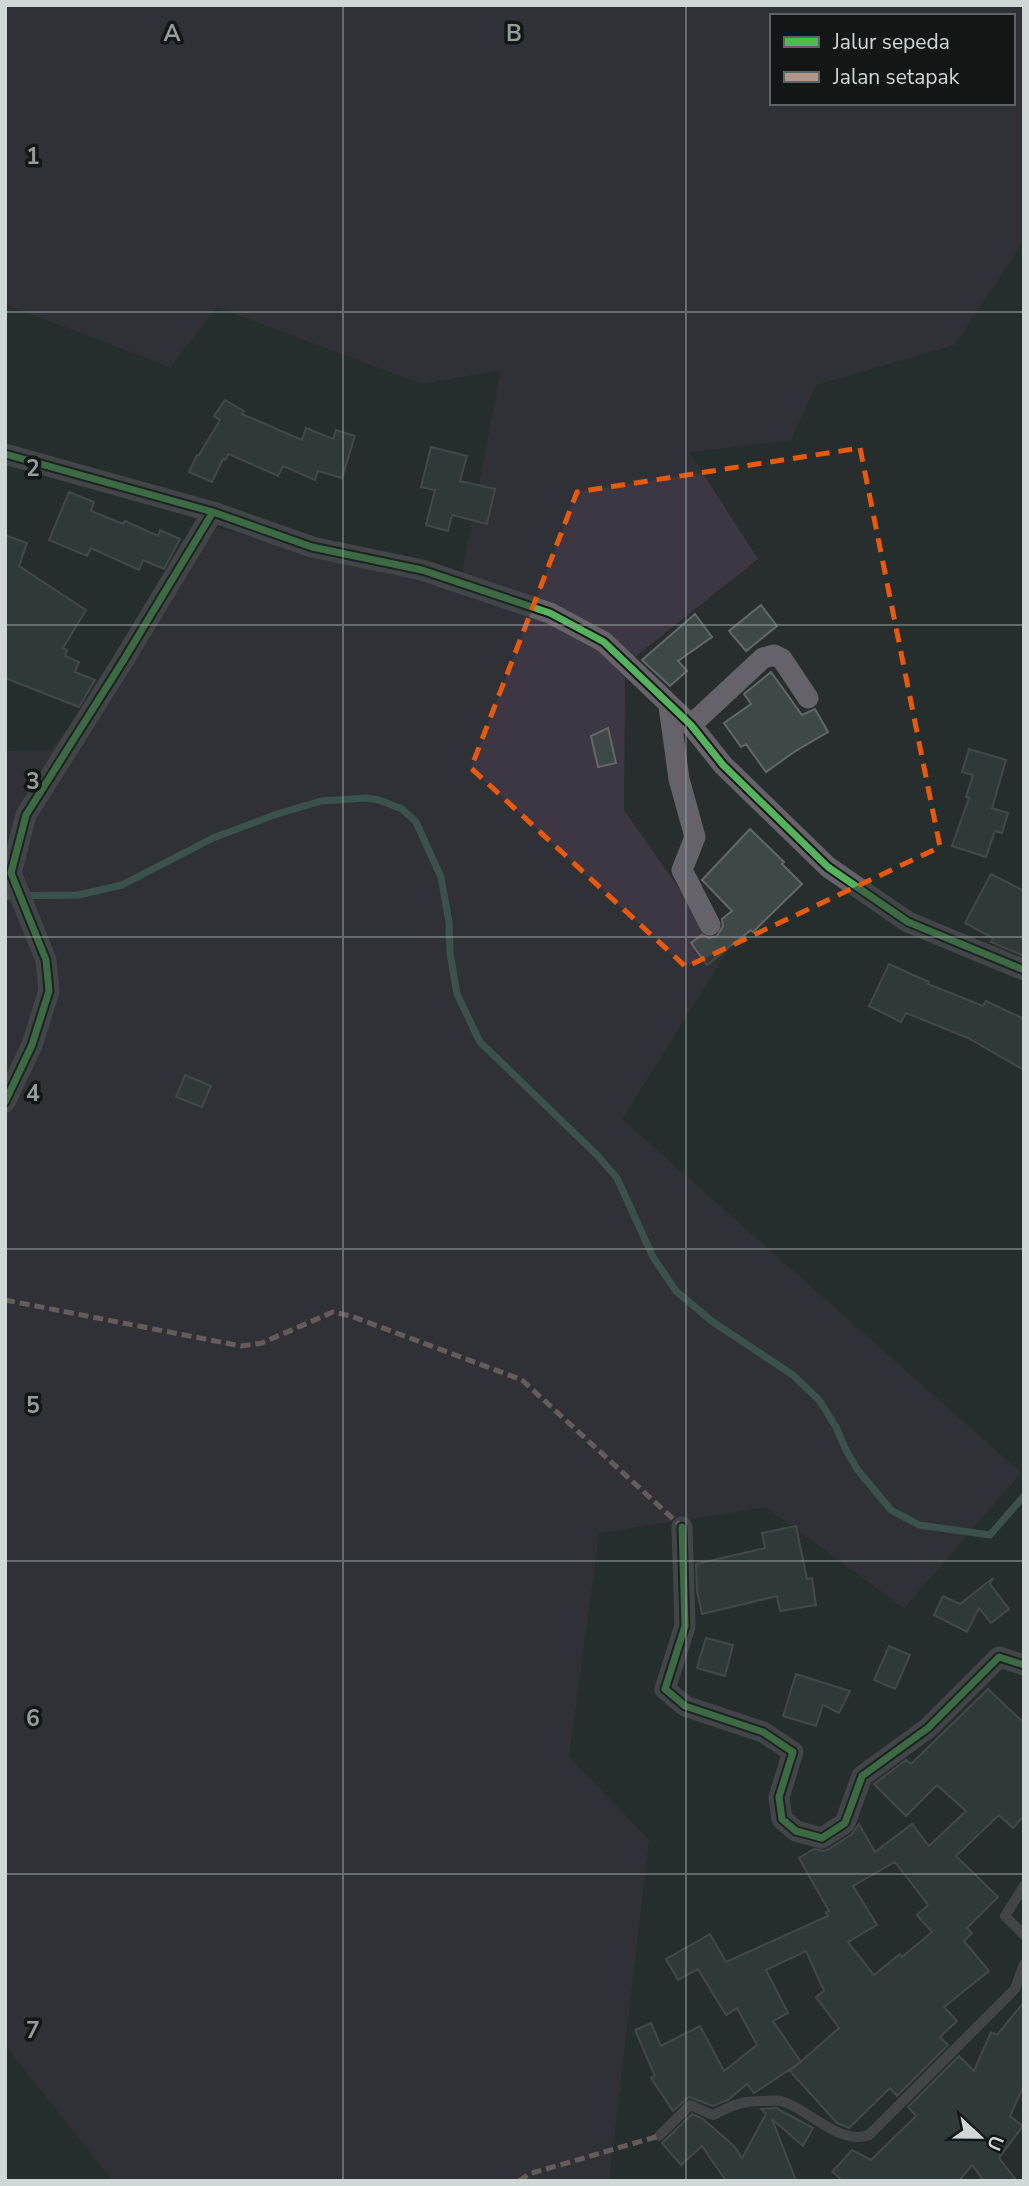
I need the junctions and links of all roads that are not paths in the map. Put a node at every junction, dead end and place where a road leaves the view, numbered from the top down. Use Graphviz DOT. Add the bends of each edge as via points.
graph roads {
  1 [pos="5,454"];
  2 [pos="213,512"];
  3 [pos="808,698"];
  4 [pos="669,706"];
  5 [pos="691,726"];
  6 [pos="710,925"];
  7 [pos="1024,970"];
  8 [pos="5,1102"];
  9 [pos="682,1527"];
  10 [pos="1024,1665"];
  11 [pos="1024,1886"];
  12 [pos="1024,1936"];
  13 [pos="1024,1964"];
  14 [pos="659,2136"];
  1 -- 2 [label="street"];
  2 -- 4 [label="street" via="312,547 422,570 550,613 604,642"];
  2 -- 8 [label="street" via="26,815 11,873 46,960 49,991 32,1045"];
  3 -- 5 [label="street" via="782,659 774,655 763,658"];
  4 -- 5 [label="street"];
  4 -- 6 [label="street" via="679,779 695,837 682,870"];
  5 -- 7 [label="street" via="723,765 828,867 908,922"];
  9 -- 10 [label="street" via="685,1626 665,1689 685,1706 762,1732 793,1752 779,1797 782,1819 796,1831 822,1838 845,1824 862,1776 928,1728 999,1657"];
  11 -- 12 [label="lane" via="1005,1916"];
  13 -- 14 [label="lane" via="1015,1989 869,2135 846,2135 781,2101 763,2101 740,2102 713,2115 690,2105"];
}
